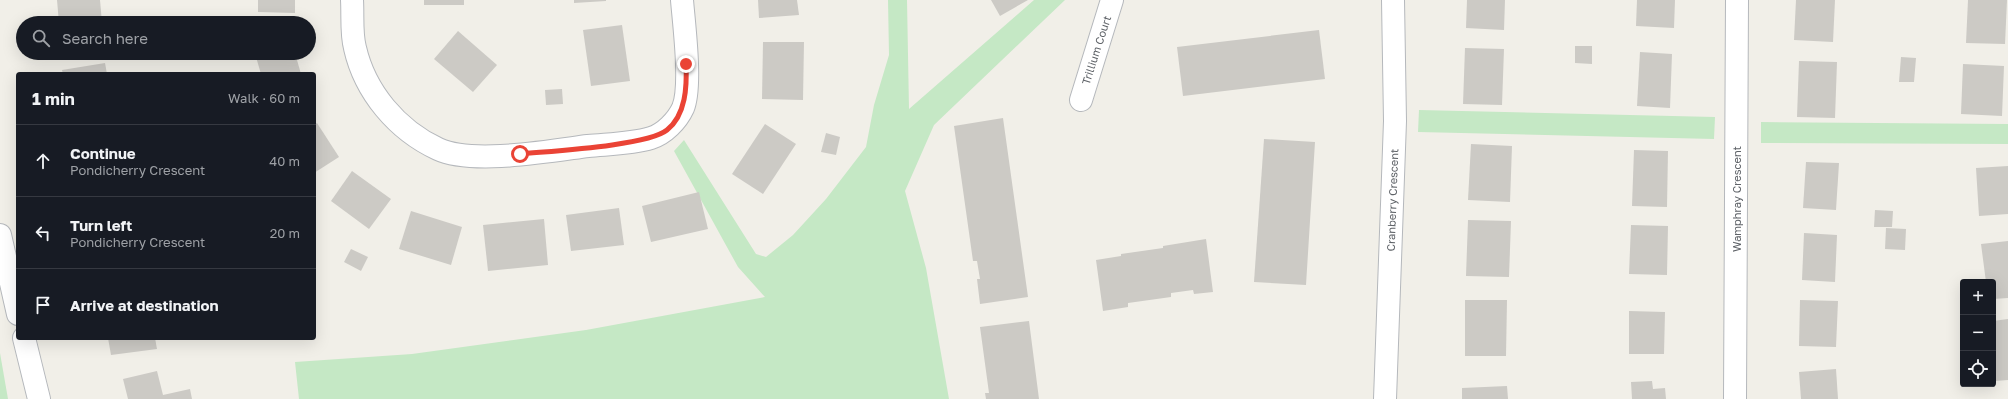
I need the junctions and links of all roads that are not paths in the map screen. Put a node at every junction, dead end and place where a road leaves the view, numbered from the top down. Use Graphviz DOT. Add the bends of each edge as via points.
graph roads {
  1 [pos="352,0"];
  2 [pos="682,0"];
  3 [pos="1112,0"];
  4 [pos="1393,0"];
  5 [pos="1737,0"];
  6 [pos="1080,100"];
  7 [pos="0,243"];
  8 [pos="16,306"];
  9 [pos="24,340"];
  10 [pos="39,399"];
  11 [pos="1386,399"];
  12 [pos="1735,399"];
  1 -- 2 [label="street" via="355,48 363,74 376,97 412,134 439,150 467,156 520,154 628,142 651,138 668,129 683,108 687,81"];
  3 -- 6 [label="street, Trillium Court"];
  4 -- 11 [label="street, Cranberry Crescent" via="1395,121"];
  5 -- 12 [label="street, Wamphray Crescent"];
  7 -- 8 [label="street"];
  9 -- 10 [label="street"];
}
